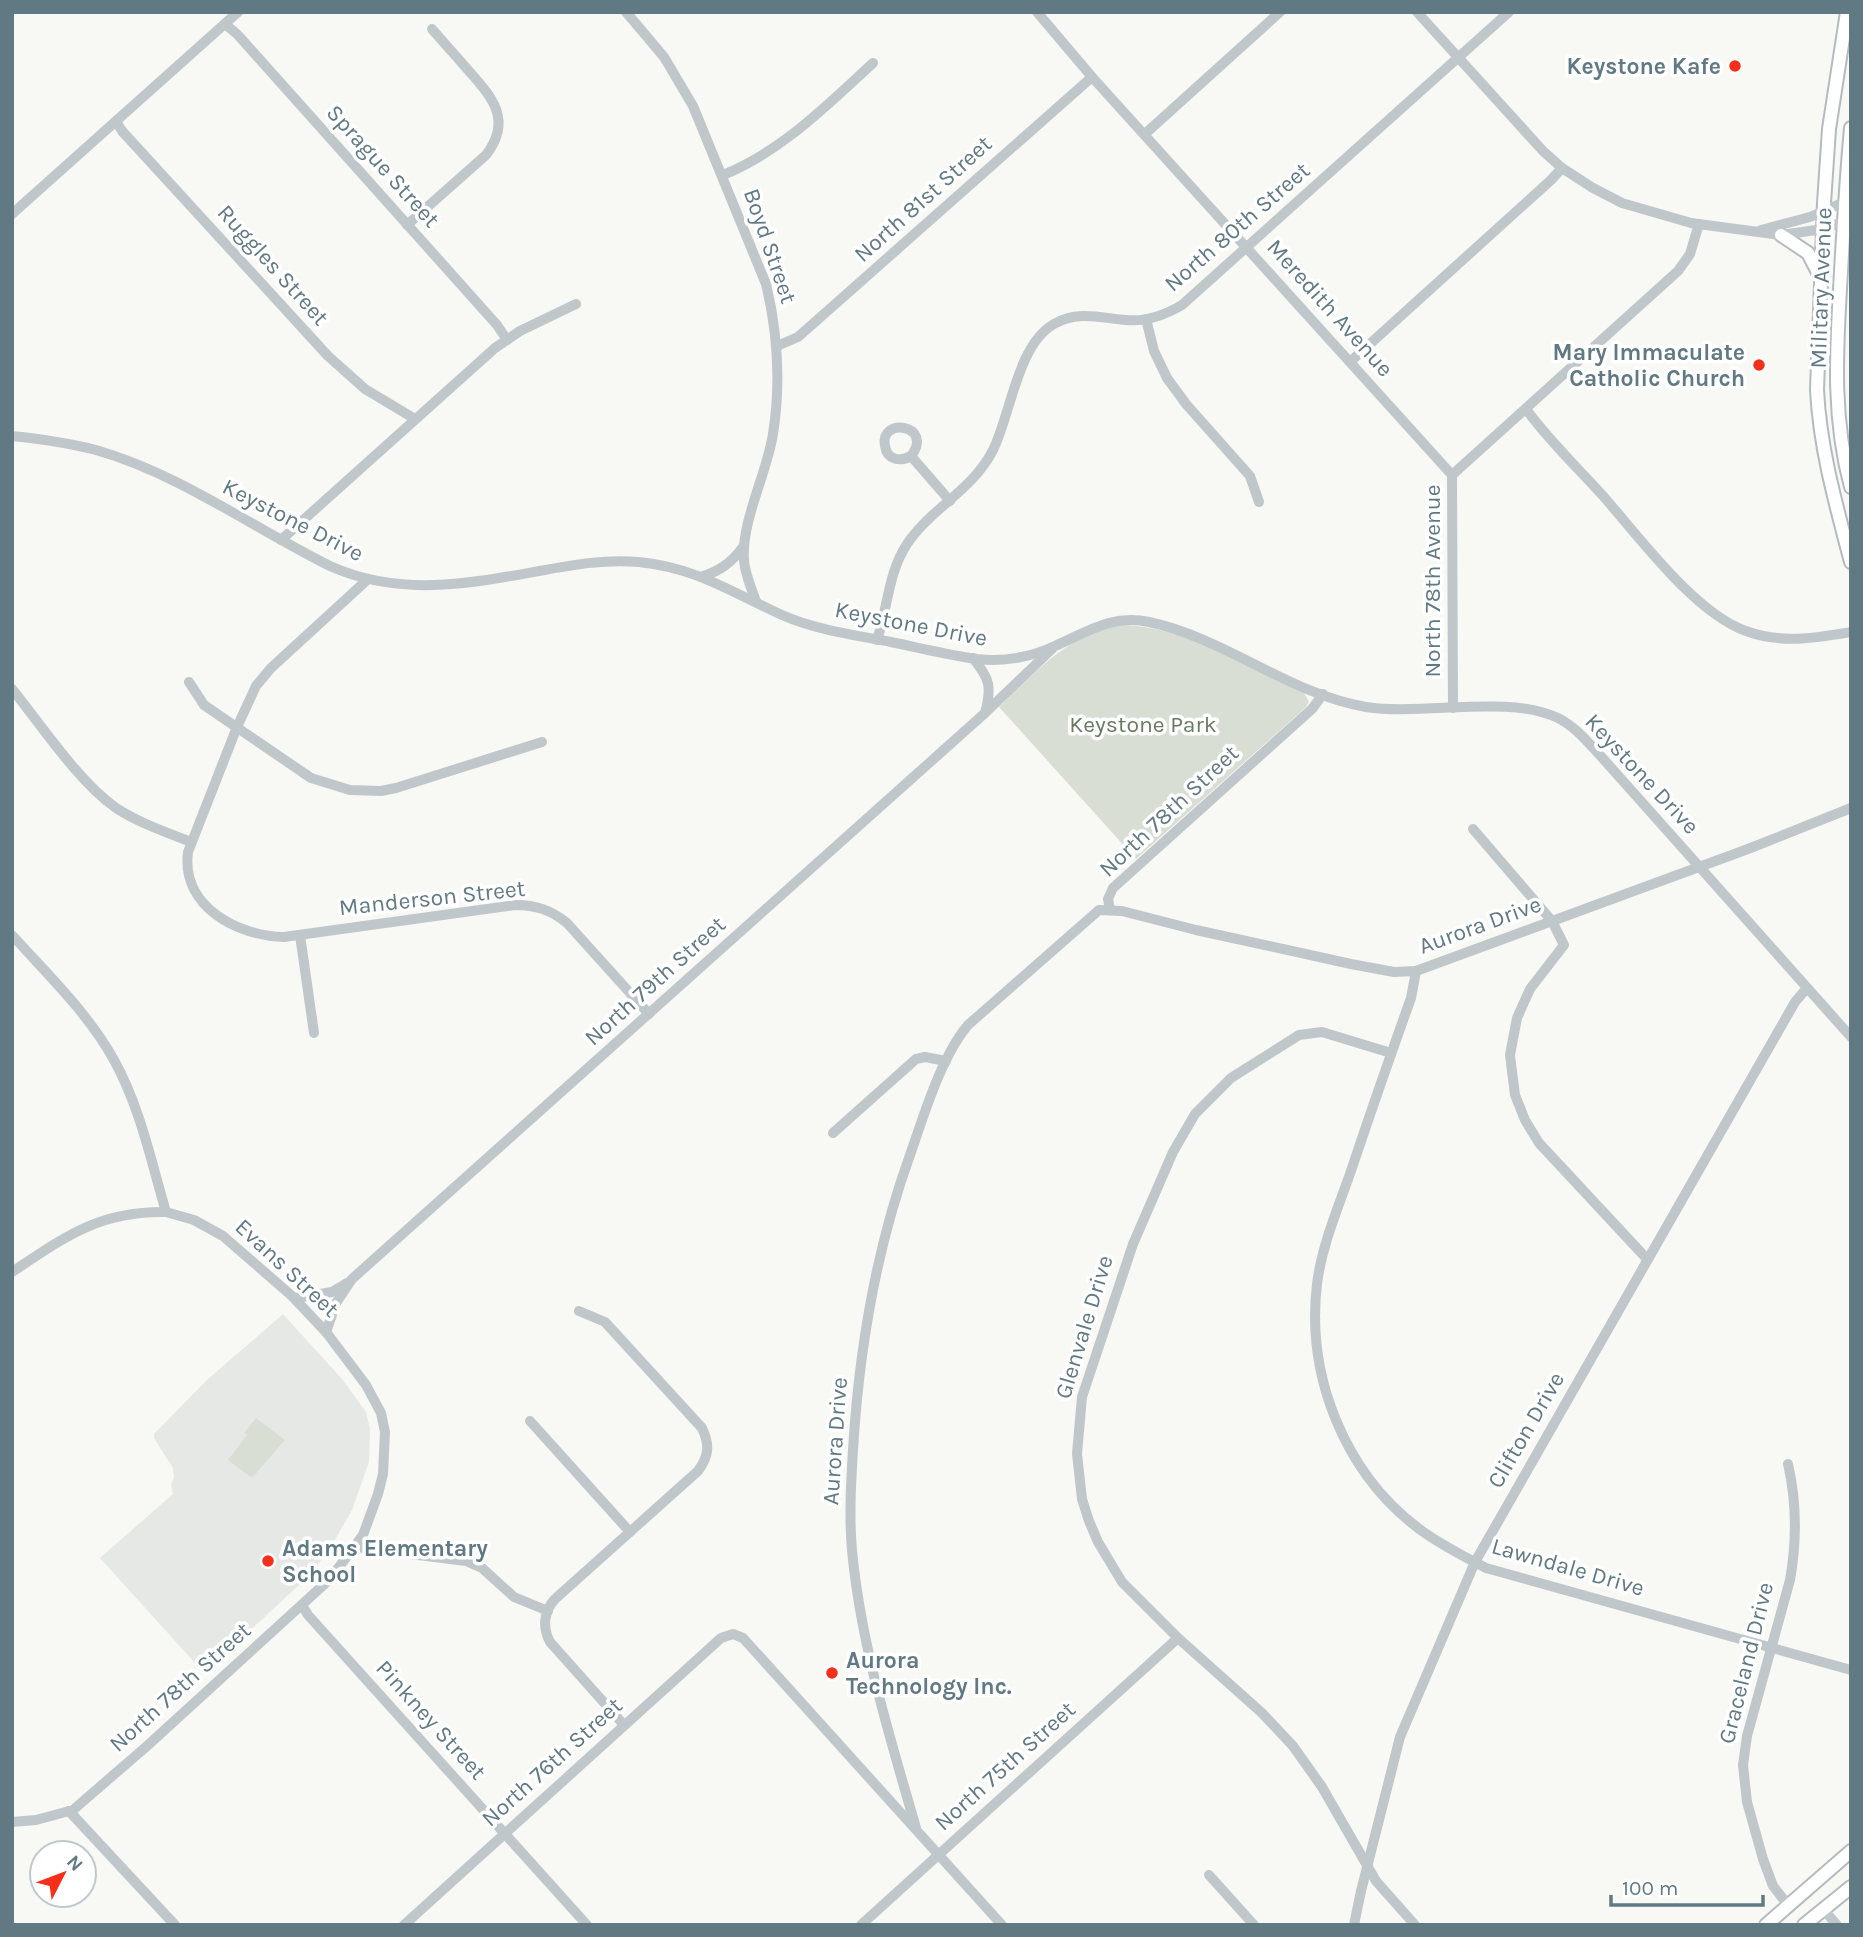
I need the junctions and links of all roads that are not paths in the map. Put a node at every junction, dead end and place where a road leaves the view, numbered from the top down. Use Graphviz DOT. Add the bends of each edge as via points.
graph roads {
  1 [pos="238,12"];
  2 [pos="626,12"];
  3 [pos="1280,12"];
  4 [pos="1417,12"];
  5 [pos="1509,12"];
  6 [pos="1847,12"];
  7 [pos="1044,15"];
  8 [pos="225,24"];
  9 [pos="432,29"];
  10 [pos="1458,58"];
  11 [pos="873,63"];
  12 [pos="1093,77"];
  13 [pos="116,121"];
  14 [pos="1851,128"];
  15 [pos="1146,133"];
  16 [pos="1850,153"];
  17 [pos="1562,167"];
  18 [pos="723,175"];
  19 [pos="1848,200"];
  20 [pos="1824,212"];
  21 [pos="12,214"];
  22 [pos="1847,221"];
  23 [pos="1699,224"];
  24 [pos="407,225"];
  25 [pos="1823,229"];
  26 [pos="1751,232"];
  27 [pos="1781,235"];
  28 [pos="1247,247"];
  29 [pos="1821,278"];
  30 [pos="576,304"];
  31 [pos="1146,319"];
  32 [pos="507,340"];
  33 [pos="777,346"];
  34 [pos="1351,361"];
  35 [pos="1526,409"];
  36 [pos="415,419"];
  37 [pos="12,436"];
  38 [pos="911,456"];
  39 [pos="1452,475"];
  40 [pos="1851,487"];
  41 [pos="950,501"];
  42 [pos="1259,502"];
  43 [pos="281,540"];
  44 [pos="743,547"];
  45 [pos="1851,562"];
  46 [pos="703,576"];
  47 [pos="367,580"];
  48 [pos="756,601"];
  49 [pos="1851,632"];
  50 [pos="877,640"];
  51 [pos="1055,646"];
  52 [pos="973,658"];
  53 [pos="189,682"];
  54 [pos="12,689"];
  55 [pos="1323,694"];
  56 [pos="1453,708"];
  57 [pos="985,713"];
  58 [pos="237,727"];
  59 [pos="542,742"];
  60 [pos="1851,808"];
  61 [pos="1473,829"];
  62 [pos="191,842"];
  63 [pos="1698,866"];
  64 [pos="1110,910"];
  65 [pos="1552,921"];
  66 [pos="300,935"];
  67 [pos="15,940"];
  68 [pos="1416,971"];
  69 [pos="1807,988"];
  70 [pos="649,1014"];
  71 [pos="314,1032"];
  72 [pos="1851,1037"];
  73 [pos="1391,1053"];
  74 [pos="946,1061"];
  75 [pos="832,1133"];
  76 [pos="166,1212"];
  77 [pos="1647,1259"];
  78 [pos="12,1272"];
  79 [pos="352,1279"];
  80 [pos="295,1298"];
  81 [pos="579,1311"];
  82 [pos="326,1332"];
  83 [pos="530,1421"];
  84 [pos="1788,1464"];
  85 [pos="630,1532"];
  86 [pos="355,1547"];
  87 [pos="1475,1562"];
  88 [pos="302,1605"];
  89 [pos="548,1611"];
  90 [pos="1178,1638"];
  91 [pos="1772,1647"];
  92 [pos="1851,1670"];
  93 [pos="624,1725"];
  94 [pos="69,1811"];
  95 [pos="12,1822"];
  96 [pos="916,1828"];
  97 [pos="505,1834"];
  98 [pos="1851,1851"];
  99 [pos="939,1854"];
  100 [pos="1367,1864"];
  101 [pos="1209,1875"];
  102 [pos="1851,1887"];
  103 [pos="1851,1894"];
  104 [pos="1836,1898"];
  105 [pos="1788,1905"];
  106 [pos="1824,1909"];
  107 [pos="175,1925"];
  108 [pos="404,1925"];
  109 [pos="587,1925"];
  110 [pos="861,1925"];
  111 [pos="1002,1925"];
  112 [pos="1254,1925"];
  113 [pos="1354,1925"];
  114 [pos="1415,1925"];
  115 [pos="1766,1925"];
  116 [pos="1804,1925"];
  117 [pos="1837,1925"];
  1 -- 8 [label="street"];
  2 -- 18 [label="street, Boyd Street" via="678,79"];
  3 -- 15 [label="street"];
  4 -- 10 [label="street"];
  5 -- 10 [label="street, North 80th Street"];
  6 -- 20 [label="main road, Military Avenue" via="1829,129"];
  7 -- 12 [label="street, Meredith Avenue"];
  8 -- 13 [label="street"];
  8 -- 24 [label="street, Sprague Street"];
  9 -- 24 [label="street" via="495,103 499,128 488,153"];
  10 -- 17 [label="street"];
  10 -- 28 [label="street, North 80th Street"];
  11 -- 18 [label="street" via="782,143"];
  12 -- 15 [label="street, Meredith Avenue"];
  12 -- 33 [label="street, North 81st Street" via="798,337"];
  13 -- 21 [label="street"];
  13 -- 36 [label="street, Ruggles Street" via="328,356 365,388"];
  14 -- 16 [label="main road, Military Avenue"];
  15 -- 28 [label="street, Meredith Avenue"];
  16 -- 19 [label="main road, Military Avenue"];
  17 -- 23 [label="street" via="1622,202"];
  17 -- 34 [label="street"];
  18 -- 33 [label="street, Boyd Street" via="766,284"];
  19 -- 20 [label="street"];
  19 -- 22 [label="main road, Military Avenue"];
  20 -- 25 [label="main road, Military Avenue"];
  20 -- 26 [label="street"];
  22 -- 25 [label="street"];
  22 -- 40 [label="main road, Military Avenue" via="1836,410"];
  23 -- 26 [label="street"];
  23 -- 35 [label="street, North 78th Avenue" via="1690,254 1678,271"];
  24 -- 32 [label="street, Sprague Street"];
  25 -- 27 [label="street"];
  25 -- 29 [label="main road, Military Avenue"];
  26 -- 27 [label="street"];
  27 -- 29 [label="main road" via="1808,253"];
  28 -- 31 [label="street, North 80th Street" via="1182,305"];
  28 -- 34 [label="street, Meredith Avenue"];
  29 -- 45 [label="main road, Military Avenue" via="1818,417 1828,477"];
  30 -- 32 [label="street"];
  31 -- 41 [label="street, North 80th Street" via="1071,316 1043,331 1028,354 992,452"];
  31 -- 42 [label="street" via="1167,378 1250,476"];
  32 -- 36 [label="street"];
  33 -- 44 [label="street, Boyd Street" via="773,434"];
  34 -- 39 [label="street, Meredith Avenue"];
  35 -- 39 [label="street, North 78th Avenue"];
  35 -- 49 [label="street" via="1686,590 1719,618 1779,639"];
  36 -- 43 [label="street"];
  37 -- 43 [label="street, Keystone Drive" via="73,444 126,460"];
  38 -- 41 [label="street"];
  39 -- 56 [label="street, North 78th Avenue"];
  41 -- 50 [label="street, North 80th Street" via="917,532 899,557"];
  43 -- 47 [label="street, Keystone Drive"];
  44 -- 46 [label="street" via="731,561"];
  44 -- 48 [label="street, Boyd Street"];
  46 -- 47 [label="street, Keystone Drive" via="657,564 614,561 442,586"];
  46 -- 48 [label="street, Keystone Drive"];
  47 -- 58 [label="street, Manderson Street" via="263,676"];
  48 -- 50 [label="street, Keystone Drive" via="813,626"];
  50 -- 52 [label="street, Keystone Drive"];
  51 -- 52 [label="street, Keystone Drive" via="1014,659"];
  51 -- 55 [label="street, Keystone Drive" via="1104,623 1146,621 1188,634"];
  51 -- 57 [label="street, North 79th Street"];
  52 -- 57 [label="street" via="989,685"];
  53 -- 58 [label="street" via="204,705"];
  54 -- 62 [label="street" via="102,797 132,817"];
  55 -- 56 [label="street, Keystone Drive" via="1387,709"];
  55 -- 64 [label="street, North 78th Street" via="1312,709 1114,888 1108,899"];
  56 -- 63 [label="street, Keystone Drive" via="1534,710 1570,725"];
  57 -- 70 [label="street, North 79th Street"];
  58 -- 59 [label="street" via="312,778 362,791 397,788"];
  58 -- 62 [label="street, Manderson Street"];
  60 -- 63 [label="street, Aurora Drive"];
  61 -- 65 [label="street"];
  62 -- 66 [label="street, Manderson Street" via="187,858 190,880 215,915 256,935"];
  63 -- 65 [label="street, Aurora Drive"];
  63 -- 69 [label="street, Keystone Drive"];
  64 -- 68 [label="street, Aurora Drive" via="1354,965"];
  64 -- 74 [label="street, North 78th Street" via="1099,910 968,1025"];
  65 -- 68 [label="street, Aurora Drive"];
  65 -- 77 [label="street" via="1564,945 1530,989 1517,1018 1510,1055 1515,1095 1539,1143"];
  66 -- 70 [label="street, Manderson Street" via="533,906 567,923"];
  66 -- 71 [label="street"];
  67 -- 76 [label="street" via="83,1015 114,1061 138,1115"];
  68 -- 73 [label="street, Lawndale Drive"];
  69 -- 72 [label="street, Keystone Drive"];
  69 -- 77 [label="street, Clifton Drive"];
  70 -- 79 [label="street, North 79th Street"];
  73 -- 87 [label="street, Lawndale Drive" via="1322,1259 1315,1310 1319,1361 1337,1423 1369,1478 1416,1526"];
  73 -- 90 [label="street, Glenvale Drive" via="1331,1034 1309,1032 1231,1077 1185,1129 1133,1244 1082,1397 1078,1476 1089,1521 1110,1564 1134,1596"];
  74 -- 75 [label="street" via="916,1059"];
  74 -- 96 [label="street, Aurora Drive" via="904,1171 881,1255 861,1368 851,1477 852,1550 864,1633"];
  76 -- 78 [label="street" via="140,1212 97,1222"];
  76 -- 80 [label="street, Evans Street" via="210,1227"];
  77 -- 87 [label="street, Clifton Drive"];
  79 -- 80 [label="street, North 79th Street" via="332,1292"];
  79 -- 82 [label="street, North 79th Street" via="336,1303"];
  80 -- 82 [label="street, Evans Street"];
  81 -- 85 [label="street" via="605,1322 702,1428 708,1446 698,1471"];
  82 -- 86 [label="street, Evans Street" via="374,1399 385,1432 378,1494"];
  83 -- 85 [label="street"];
  84 -- 91 [label="street, Graceland Drive" via="1795,1503 1794,1554"];
  85 -- 89 [label="street" via="555,1599"];
  86 -- 88 [label="street, North 78th Street" via="330,1580"];
  86 -- 89 [label="street" via="466,1561 482,1568 514,1597"];
  87 -- 91 [label="street, Lawndale Drive"];
  87 -- 100 [label="street, Clifton Drive" via="1406,1718"];
  88 -- 94 [label="street, North 78th Street"];
  88 -- 97 [label="street, Pinkney Street"];
  89 -- 93 [label="street" via="544,1623 550,1642"];
  90 -- 99 [label="street, North 75th Street"];
  90 -- 100 [label="street, Glenvale Drive" via="1293,1746"];
  91 -- 92 [label="street, Lawndale Drive"];
  91 -- 105 [label="street, Graceland Drive" via="1747,1736 1744,1783 1771,1882"];
  93 -- 96 [label="street, North 76th Street" via="721,1637 743,1638"];
  93 -- 97 [label="street, North 76th Street"];
  94 -- 95 [label="street, North 78th Street"];
  94 -- 107 [label="street"];
  96 -- 99 [label="street"];
  97 -- 108 [label="street, North 76th Street"];
  97 -- 109 [label="street, Pinkney Street"];
  98 -- 105 [label="main road"];
  99 -- 110 [label="street, North 75th Street"];
  99 -- 111 [label="street"];
  100 -- 113 [label="street, Clifton Drive"];
  100 -- 114 [label="street, Glenvale Drive"];
  101 -- 112 [label="street"];
  102 -- 104 [label="main road"];
  103 -- 104 [label="main road"];
  104 -- 106 [label="main road"];
  105 -- 115 [label="main road"];
  106 -- 116 [label="main road"];
  106 -- 117 [label="street"];
}
